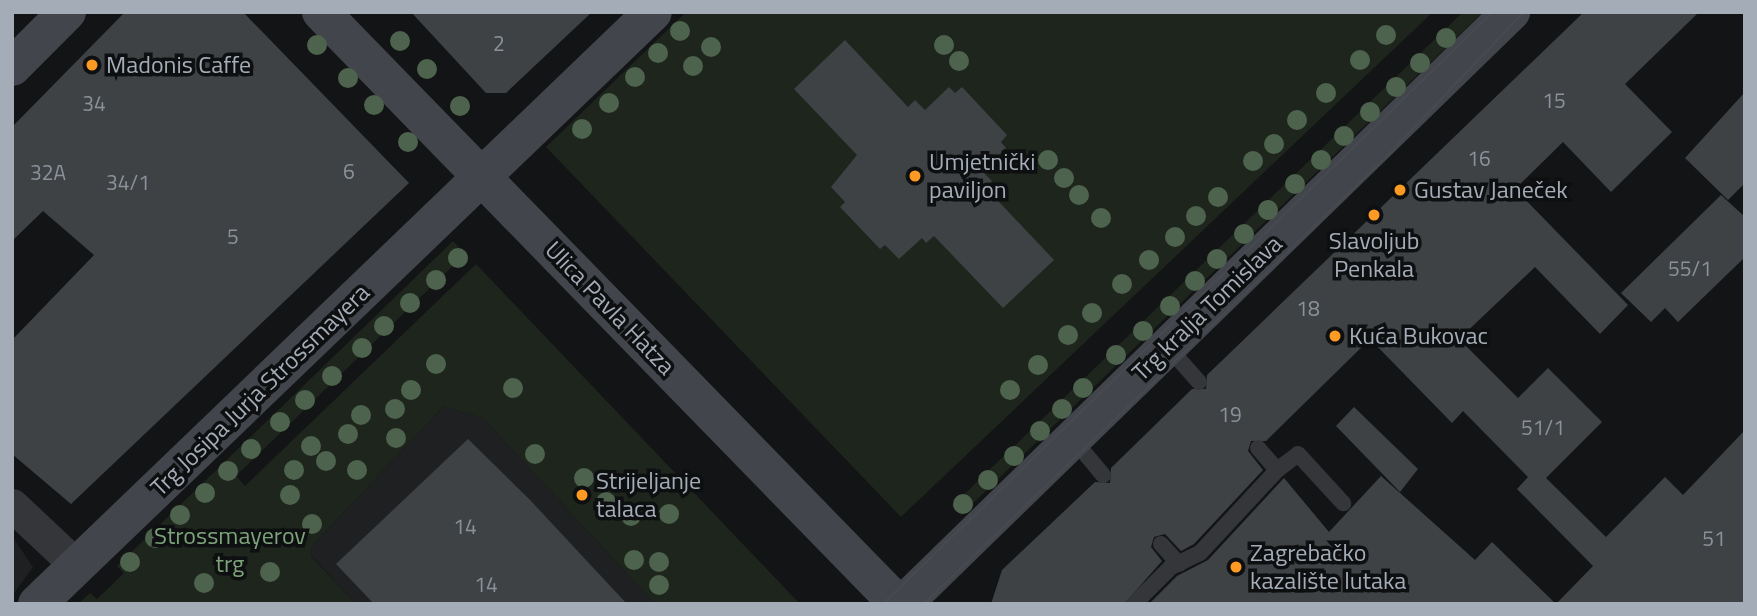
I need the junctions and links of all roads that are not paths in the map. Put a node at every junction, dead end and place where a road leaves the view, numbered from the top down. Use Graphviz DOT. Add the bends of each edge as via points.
graph roads {
  1 [pos="67,12"];
  2 [pos="321,12"];
  3 [pos="653,12"];
  4 [pos="1511,12"];
  5 [pos="12,67"];
  6 [pos="483,177"];
  7 [pos="1167,346"];
  8 [pos="1199,382"];
  9 [pos="1073,439"];
  10 [pos="1258,449"];
  11 [pos="1277,470"];
  12 [pos="1103,475"];
  13 [pos="1343,503"];
  14 [pos="12,505"];
  15 [pos="1161,544"];
  16 [pos="1178,564"];
  17 [pos="76,565"];
  18 [pos="37,604"];
  19 [pos="901,604"];
  20 [pos="1134,604"];
  1 -- 5 [label="street"];
  2 -- 6 [label="street, Ulica Pavla Hatza"];
  3 -- 6 [label="street"];
  4 -- 7 [label="street, Trg kralja Tomislava"];
  6 -- 17 [label="street, Trg Josipa Jurja Strossmayera"];
  6 -- 19 [label="street, Ulica Pavla Hatza"];
  7 -- 8 [label="lane"];
  7 -- 9 [label="street, Trg kralja Tomislava"];
  9 -- 12 [label="lane"];
  9 -- 19 [label="street, Trg kralja Tomislava"];
  10 -- 11 [label="lane"];
  11 -- 13 [label="lane" via="1297,454"];
  11 -- 16 [label="lane" via="1200,553"];
  14 -- 17 [label="street"];
  15 -- 16 [label="lane"];
  16 -- 20 [label="lane"];
  17 -- 18 [label="street, Trg Josipa Jurja Strossmayera"];
}
